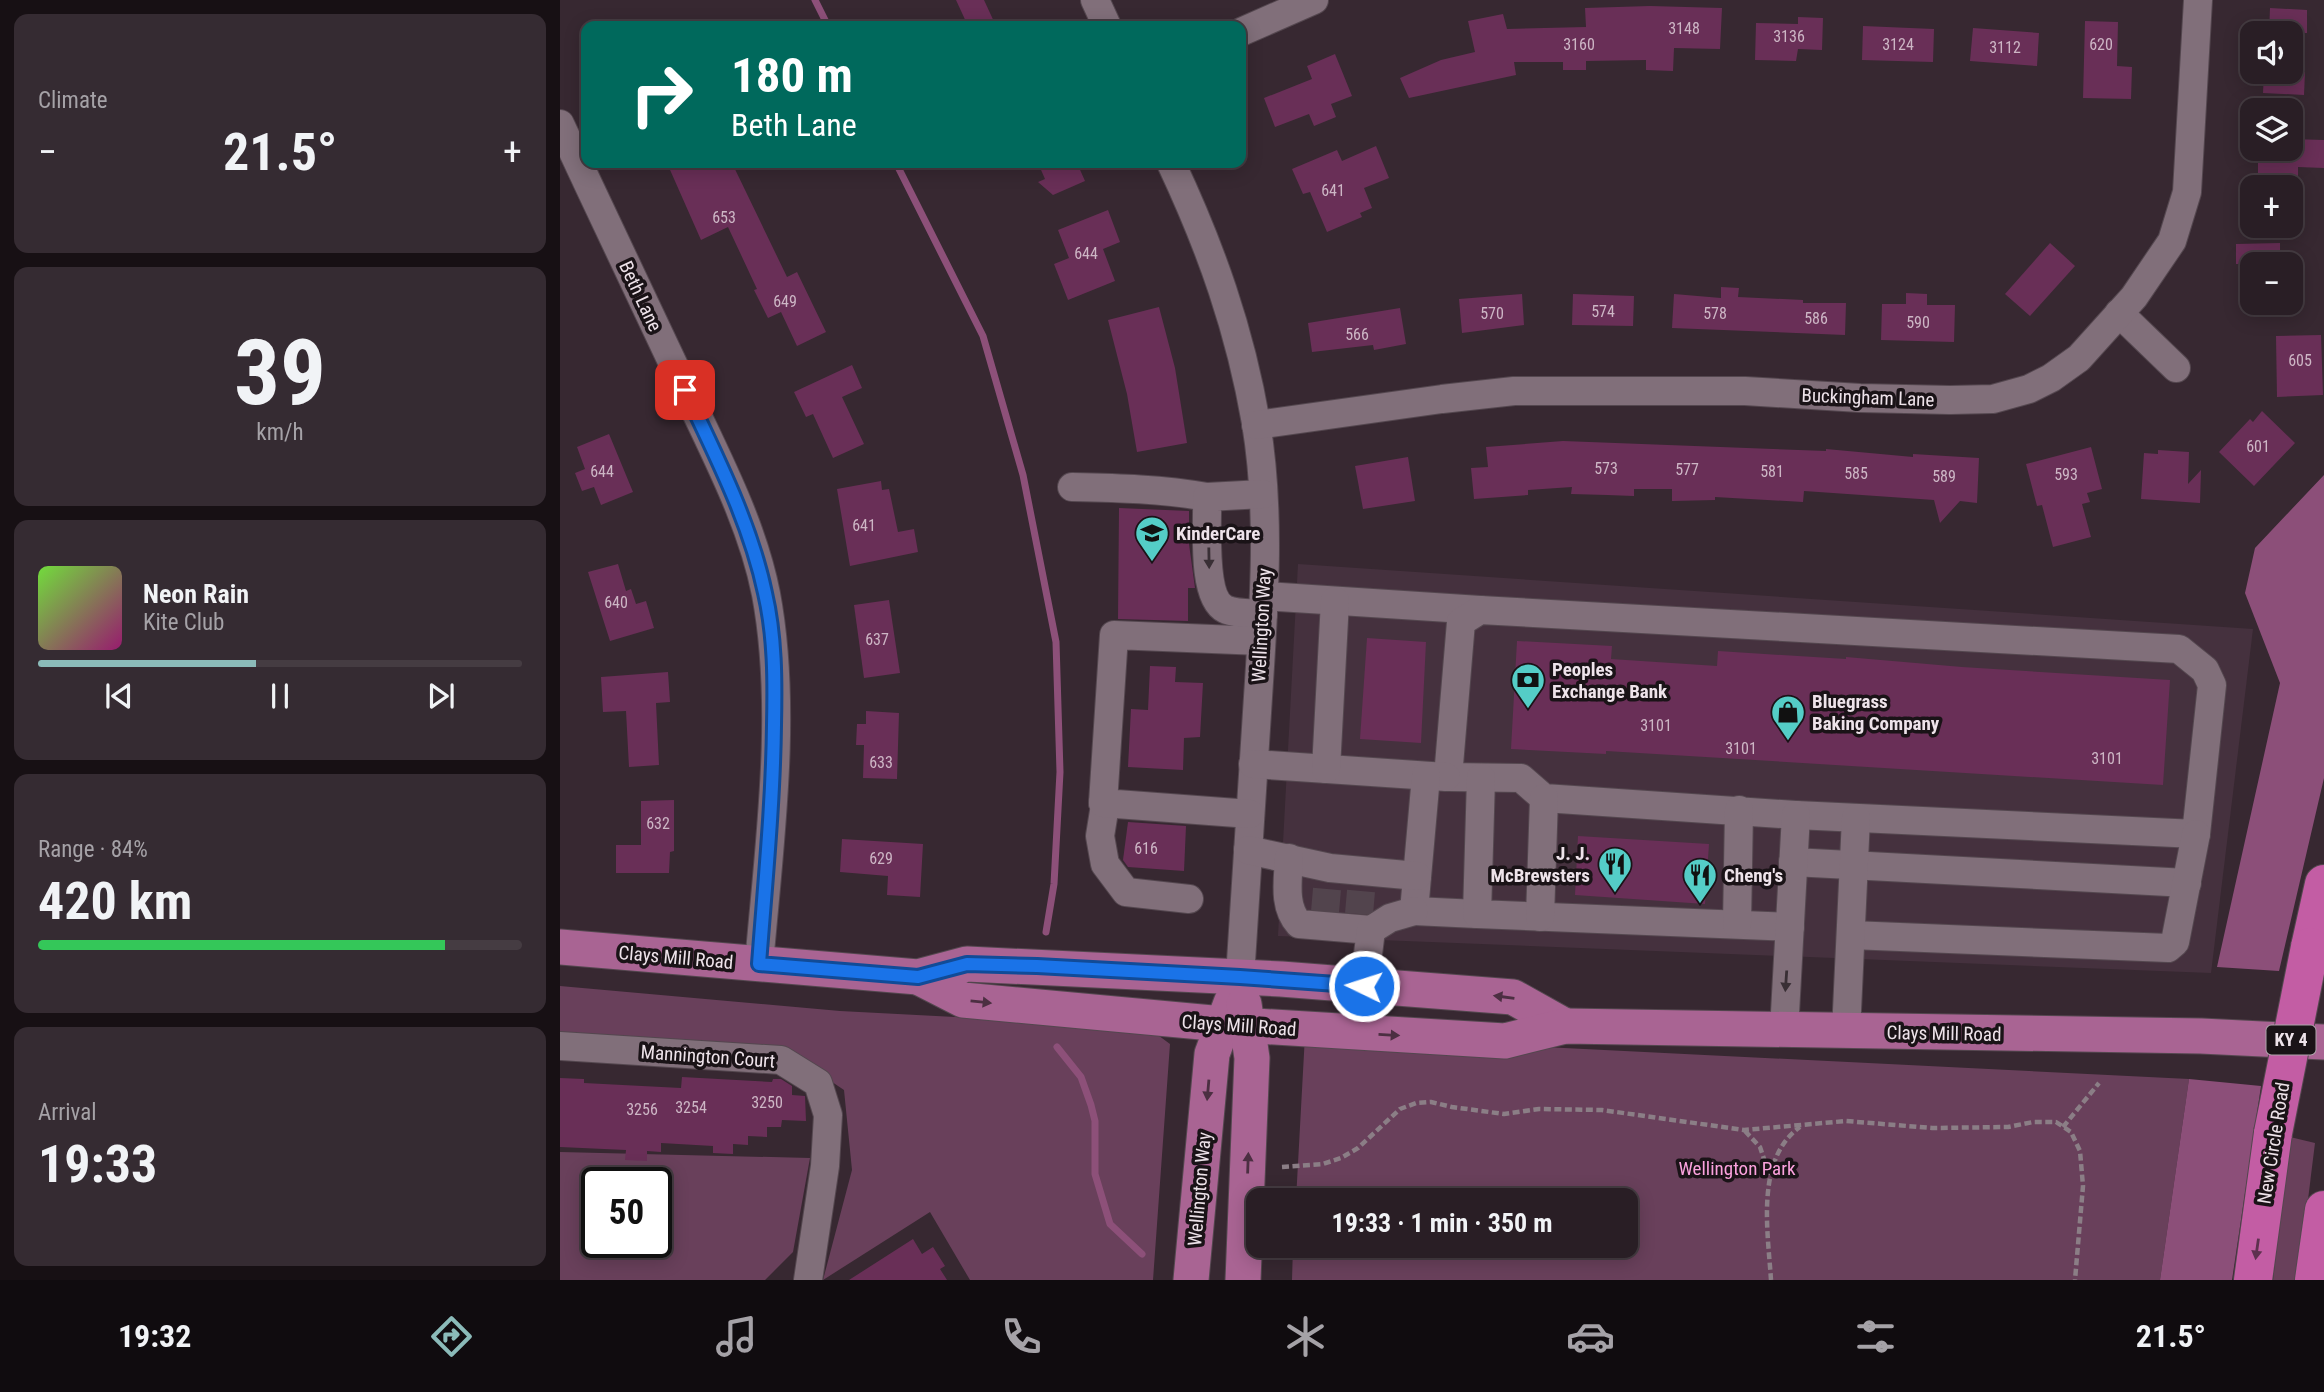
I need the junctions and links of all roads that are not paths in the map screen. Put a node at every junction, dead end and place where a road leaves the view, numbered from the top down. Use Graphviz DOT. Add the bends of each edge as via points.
graph roads {
  1 [pos="1095,0"];
  2 [pos="1314,0"];
  3 [pos="2199,0"];
  4 [pos="1105,21"];
  5 [pos="1246,30"];
  6 [pos="560,124"];
  7 [pos="1173,168"];
  8 [pos="2119,313"];
  9 [pos="2176,368"];
  10 [pos="1256,425"];
  11 [pos="1072,487"];
  12 [pos="1263,494"];
  13 [pos="1207,497"];
  14 [pos="1335,601"];
  15 [pos="1480,610"];
  16 [pos="1263,617"];
  17 [pos="1254,764"];
  18 [pos="1326,769"];
  19 [pos="1437,777"];
  20 [pos="1481,778"];
  21 [pos="1544,797"];
  22 [pos="1103,803"];
  23 [pos="1739,810"];
  24 [pos="1250,814"];
  25 [pos="1796,815"];
  26 [pos="1856,818"];
  27 [pos="2196,834"];
  28 [pos="1248,850"];
  29 [pos="1289,858"];
  30 [pos="1793,862"];
  31 [pos="1854,866"];
  32 [pos="1417,876"];
  33 [pos="2187,883"];
  34 [pos="2324,884"];
  35 [pos="1326,899"];
  36 [pos="1189,900"];
  37 [pos="1362,907"];
  38 [pos="1414,911"];
  39 [pos="1477,914"];
  40 [pos="1540,917"];
  41 [pos="1737,924"];
  42 [pos="1790,927"];
  43 [pos="1851,935"];
  44 [pos="560,947"];
  45 [pos="759,964"];
  46 [pos="918,977"];
  47 [pos="1240,977"];
  48 [pos="1364,986"];
  49 [pos="1235,1025"];
  50 [pos="1565,1026"];
  51 [pos="1784,1031"];
  52 [pos="1846,1032"];
  53 [pos="2324,1042"];
  54 [pos="560,1046"];
  55 [pos="2324,1210"];
  56 [pos="808,1280"];
  57 [pos="1191,1280"];
  58 [pos="1243,1280"];
  59 [pos="2253,1280"];
  60 [pos="2314,1280"];
  1 -- 4 [label="street"];
  2 -- 5 [label="street"];
  3 -- 8 [label="street, Buckingham Lane" via="2187,192 2181,216 2172,240"];
  6 -- 45 [label="street, Beth Lane" via="720,463 750,537 765,593 775,680 774,790"];
  7 -- 10 [label="street, Wellington Way" via="1231,311"];
  8 -- 9 [label="street"];
  8 -- 10 [label="street, Buckingham Lane" via="2079,358 2051,379 1993,399 1745,391 1514,391"];
  10 -- 12 [label="street, Wellington Way"];
  11 -- 13 [label="street" via="1137,488"];
  12 -- 13 [label="street"];
  12 -- 16 [label="street, Wellington Way"];
  13 -- 16 [label="street, one-way" via="1209,584 1216,601 1231,611"];
  14 -- 15 [label="street"];
  14 -- 16 [label="street"];
  14 -- 18 [label="street"];
  15 -- 19 [label="street" via="1461,622"];
  15 -- 27 [label="street" via="2179,649 2205,670 2212,685"];
  16 -- 17 [label="street, Wellington Way"];
  16 -- 22 [label="street" via="1114,635"];
  17 -- 18 [label="street"];
  17 -- 24 [label="street, Wellington Way"];
  18 -- 19 [label="street"];
  19 -- 20 [label="street"];
  19 -- 32 [label="street"];
  20 -- 21 [label="street" via="1521,778"];
  20 -- 39 [label="street"];
  21 -- 23 [label="street"];
  21 -- 40 [label="street"];
  22 -- 24 [label="street"];
  22 -- 36 [label="street" via="1105,864 1126,892"];
  23 -- 25 [label="street"];
  23 -- 41 [label="street"];
  24 -- 28 [label="street, Wellington Way"];
  25 -- 26 [label="street"];
  25 -- 30 [label="street"];
  26 -- 27 [label="street"];
  26 -- 31 [label="street"];
  27 -- 33 [label="street"];
  28 -- 29 [label="street"];
  28 -- 47 [label="street, Wellington Way"];
  29 -- 35 [label="street"];
  29 -- 35 [label="street" via="1287,888 1291,914 1299,924"];
  30 -- 31 [label="street"];
  30 -- 42 [label="street"];
  31 -- 33 [label="street"];
  31 -- 43 [label="street"];
  32 -- 37 [label="street"];
  32 -- 38 [label="street"];
  33 -- 43 [label="street" via="2175,942 2168,948"];
  34 -- 59 [label="highway, New Circle Road / KY 4, one-way, bridge" via="2273,1133"];
  35 -- 37 [label="street"];
  35 -- 37 [label="street"];
  37 -- 38 [label="street" via="1390,918"];
  37 -- 48 [label="street"];
  38 -- 39 [label="street"];
  39 -- 40 [label="street"];
  40 -- 41 [label="street"];
  41 -- 42 [label="street"];
  42 -- 51 [label="street, one-way"];
  43 -- 52 [label="street"];
  44 -- 45 [label="main road, Clays Mill Road"];
  45 -- 46 [label="main road, Clays Mill Road"];
  46 -- 47 [label="main road, Clays Mill Road" via="967,964"];
  46 -- 49 [label="main road, Clays Mill Road, one-way" via="963,1000"];
  47 -- 48 [label="main road, Clays Mill Road"];
  47 -- 49 [label="main road, Wellington Way"];
  50 -- 48 [label="main road, Clays Mill Road, one-way" via="1513,997"];
  49 -- 50 [label="main road, Clays Mill Road, one-way" via="1505,1041"];
  49 -- 57 [label="main road, Wellington Way, one-way" via="1212,1054"];
  58 -- 49 [label="main road, Wellington Way, one-way" via="1252,1058"];
  50 -- 51 [label="main road, Clays Mill Road"];
  51 -- 52 [label="main road, Clays Mill Road"];
  52 -- 53 [label="main road, Clays Mill Road"];
  54 -- 56 [label="street, Mannington Court" via="781,1060 818,1083 828,1115"];
  55 -- 60 [label="highway"];
}
